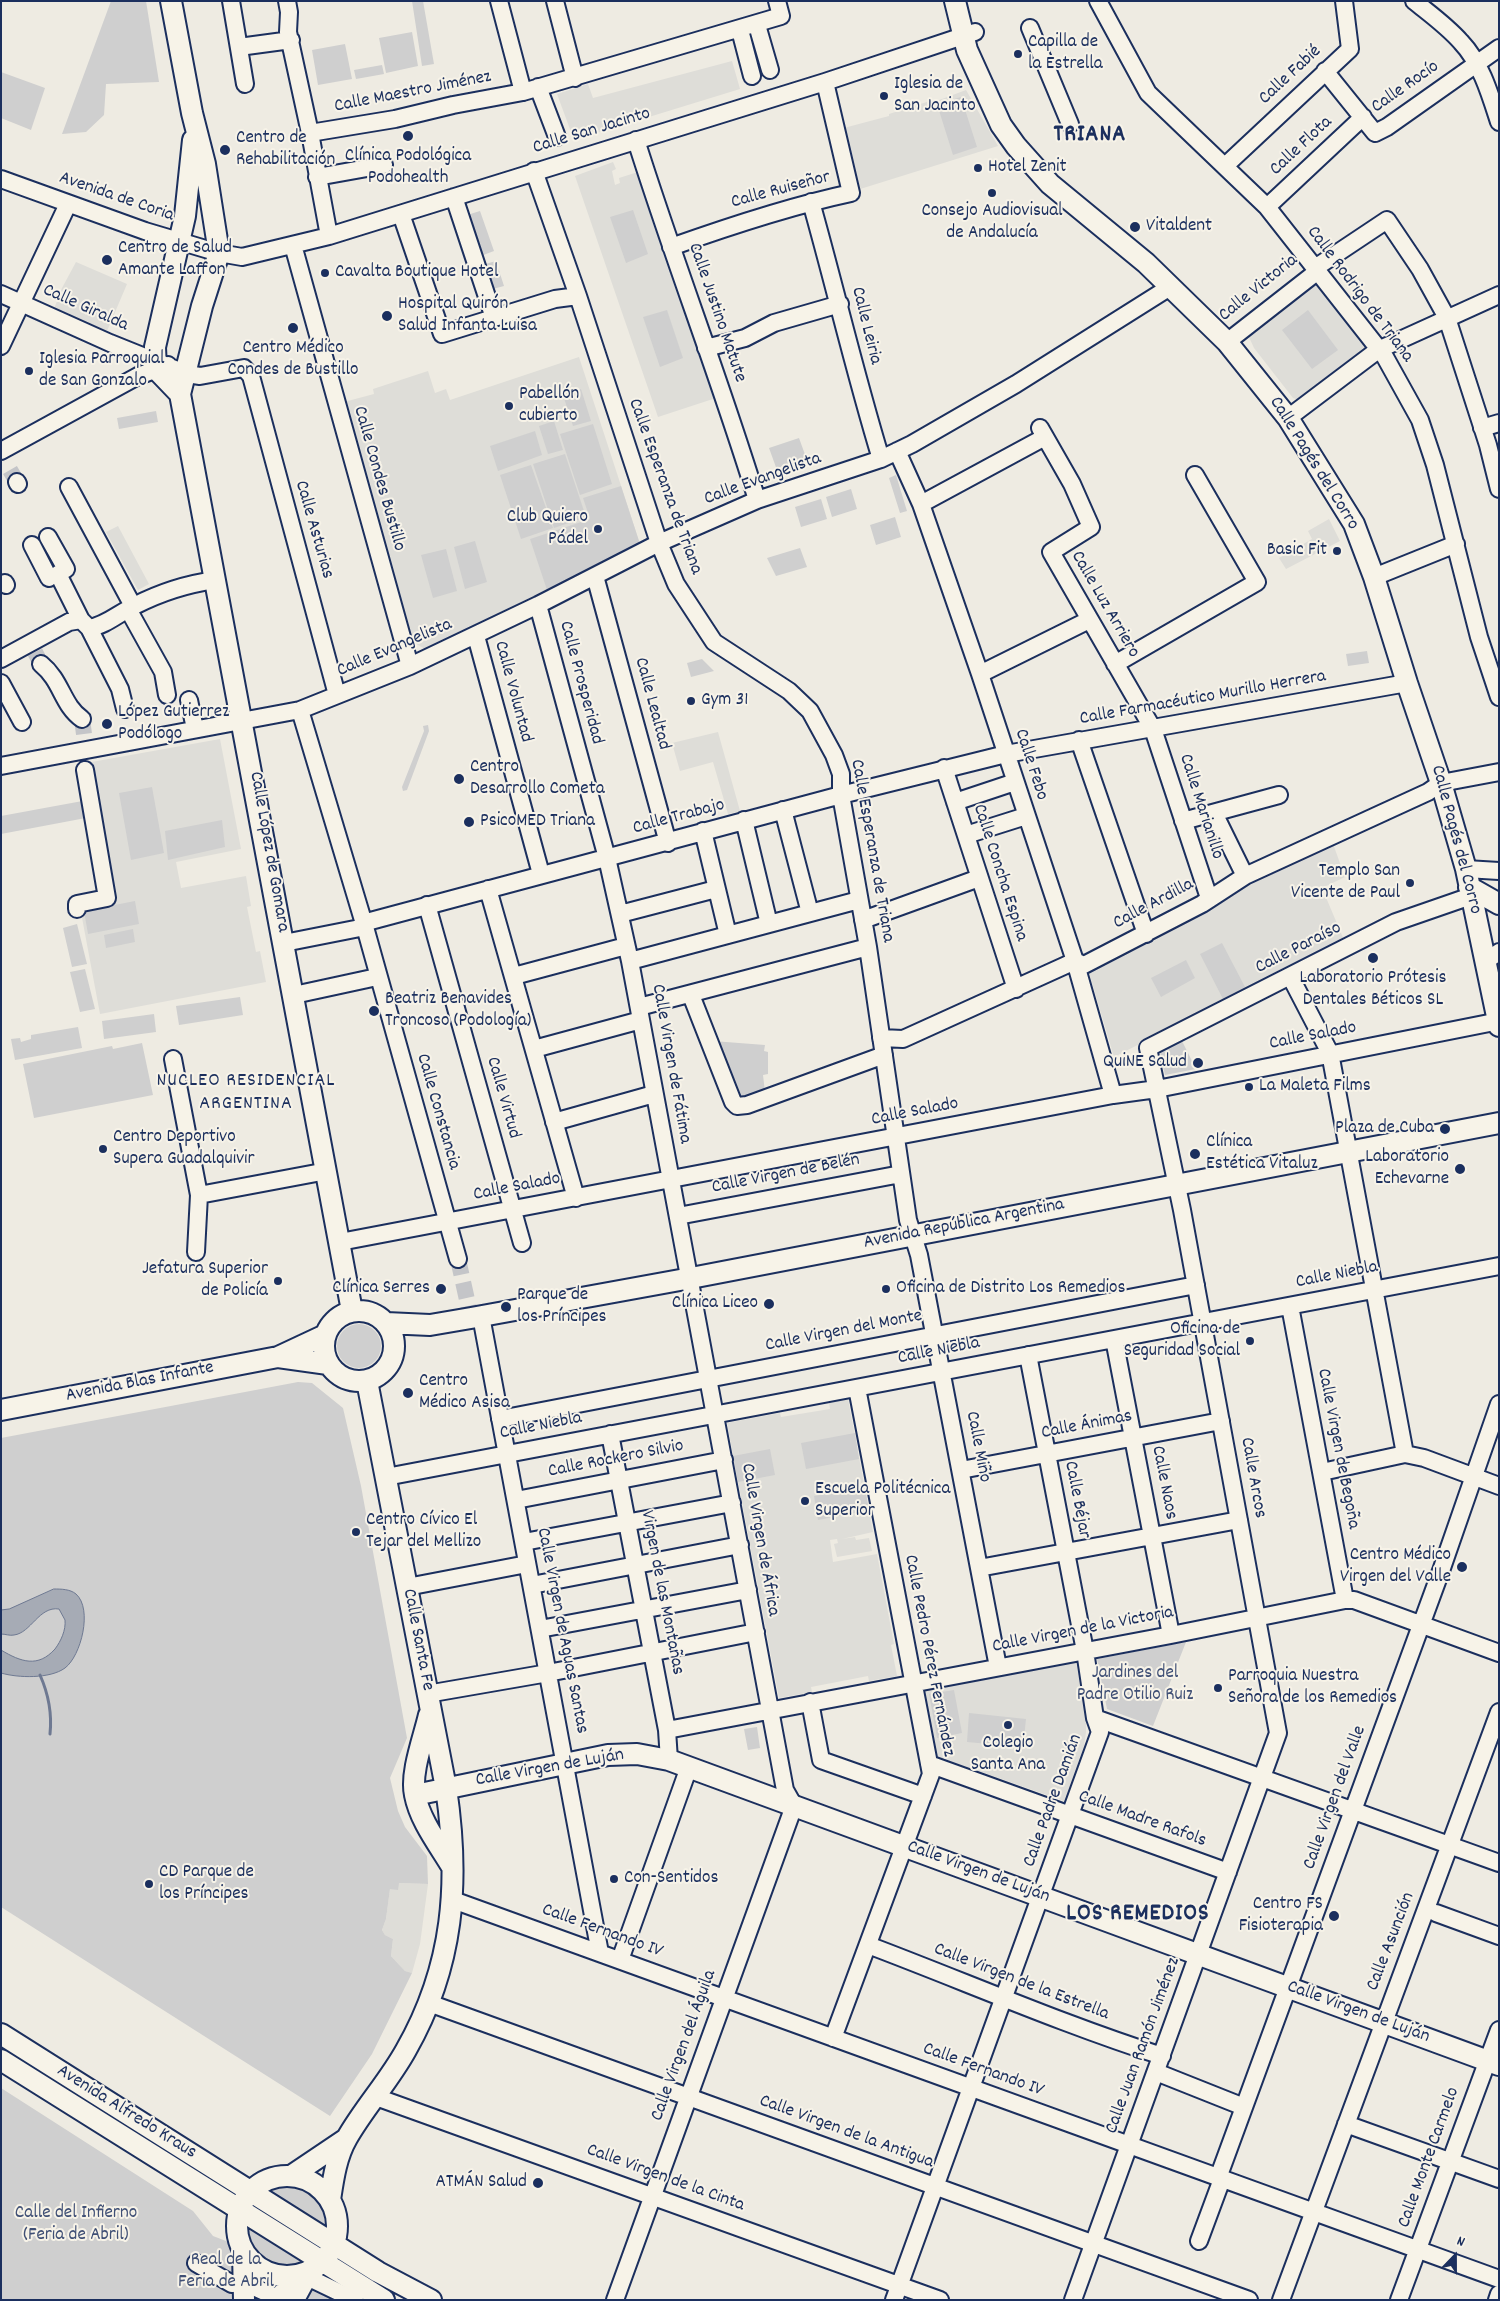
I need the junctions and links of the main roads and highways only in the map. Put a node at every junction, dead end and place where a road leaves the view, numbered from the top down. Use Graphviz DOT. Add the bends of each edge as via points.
graph roads {
  1 [pos="171,1"];
  2 [pos="955,1"];
  3 [pos="192,114"];
  4 [pos="180,394"];
  5 [pos="1469,884"];
  6 [pos="1499,904"];
  7 [pos="1492,956"];
  8 [pos="1498,1022"];
  9 [pos="1499,1026"];
  10 [pos="1499,1123"];
  11 [pos="352,1311"];
  12 [pos="386,1323"];
  13 [pos="430,1325"];
  14 [pos="325,1335"];
  15 [pos="394,1353"];
  16 [pos="278,1357"];
  17 [pos="328,1364"];
  18 [pos="367,1381"];
  19 [pos="1,1410"];
  20 [pos="429,1702"];
  21 [pos="446,1788"];
  22 [pos="414,1795"];
  23 [pos="453,1869"];
  24 [pos="1,2034"];
  25 [pos="1,2060"];
  26 [pos="1492,2063"];
  27 [pos="346,2139"];
  28 [pos="213,2168"];
  29 [pos="283,2176"];
  30 [pos="202,2186"];
  31 [pos="250,2191"];
  32 [pos="333,2206"];
  33 [pos="239,2210"];
  34 [pos="334,2244"];
  35 [pos="241,2248"];
  36 [pos="369,2266"];
  37 [pos="310,2271"];
  38 [pos="245,2292"];
  39 [pos="357,2292"];
  40 [pos="284,2299"];
  41 [pos="384,2300"];
  42 [pos="431,2300"];
  1 -- 3 [label="main road"];
  2 -- 5 [label="main road, Calle Pagés del Corro" via="1001,125 1016,146 1050,184 1146,263 1227,342 1288,418 1354,524 1441,783"];
  3 -- 4 [label="main road" via="205,164 217,252"];
  3 -- 4 [label="main road" via="188,197 156,338 159,365"];
  4 -- 11 [label="main road, Calle López de Gomara"];
  5 -- 6 [label="main road"];
  5 -- 7 [label="main road, Calle Pagés del Corro"];
  7 -- 8 [label="main road, Calle Pagés del Corro"];
  8 -- 9 [label="main road, Calle Pagés del Corro"];
  10 -- 13 [label="main road, Avenida República Argentina"];
  11 -- 12 [label="main road" via="365,1311"];
  11 -- 14 [label="main road" via="340,1315"];
  12 -- 13 [label="main road, Avenida República Argentina"];
  12 -- 15 [label="main road" via="393,1337"];
  13 -- 15 [label="main road, Avenida República Argentina"];
  14 -- 16 [label="main road, Avenida Blas Infante"];
  14 -- 17 [label="main road" via="323,1350"];
  15 -- 18 [label="main road" via="389,1366"];
  16 -- 17 [label="main road, Avenida Blas Infante"];
  16 -- 19 [label="main road, Avenida Blas Infante"];
  17 -- 18 [label="main road" via="345,1379"];
  18 -- 20 [label="main road, Calle Santa Fe"];
  20 -- 21 [label="main road, Calle Santa Fe"];
  20 -- 22 [label="main road"];
  21 -- 22 [label="main road, Calle Virgen de Luján"];
  21 -- 23 [label="main road, Calle Santa Fe" via="452,1823"];
  21 -- 26 [label="main road, Calle Virgen de Luján" via="608,1755 637,1754 669,1760"];
  22 -- 23 [label="main road" via="430,1831"];
  23 -- 27 [label="main road, Calle Santa Fe" via="453,1900 446,1950 429,2003 406,2050"];
  24 -- 28 [label="main road, Avenida Alfredo Kraus"];
  25 -- 30 [label="main road, Avenida Alfredo Kraus"];
  27 -- 29 [label="main road"];
  27 -- 32 [label="main road" via="334,2172"];
  28 -- 29 [label="main road" via="245,2178"];
  28 -- 31 [label="main road, Avenida Alfredo Kraus"];
  29 -- 31 [label="main road" via="262,2182"];
  29 -- 32 [label="main road" via="300,2177 318,2186"];
  30 -- 33 [label="main road, Avenida Alfredo Kraus"];
  30 -- 35 [label="main road" via="218,2204"];
  31 -- 33 [label="main road"];
  31 -- 34 [label="main road, Avenida Alfredo Kraus"];
  32 -- 34 [label="main road" via="337,2228"];
  32 -- 36 [label="main road" via="351,2246"];
  33 -- 35 [label="main road" via="236,2231"];
  33 -- 37 [label="main road, Avenida Alfredo Kraus"];
  34 -- 36 [label="main road, Avenida Alfredo Kraus"];
  34 -- 37 [label="main road"];
  35 -- 37 [label="main road" via="254,2264 270,2273 286,2276"];
  35 -- 38 [label="main road"];
  36 -- 42 [label="main road, Avenida Alfredo Kraus"];
  37 -- 39 [label="main road" via="334,2276"];
  37 -- 40 [label="main road"];
  39 -- 41 [label="main road"];
}
